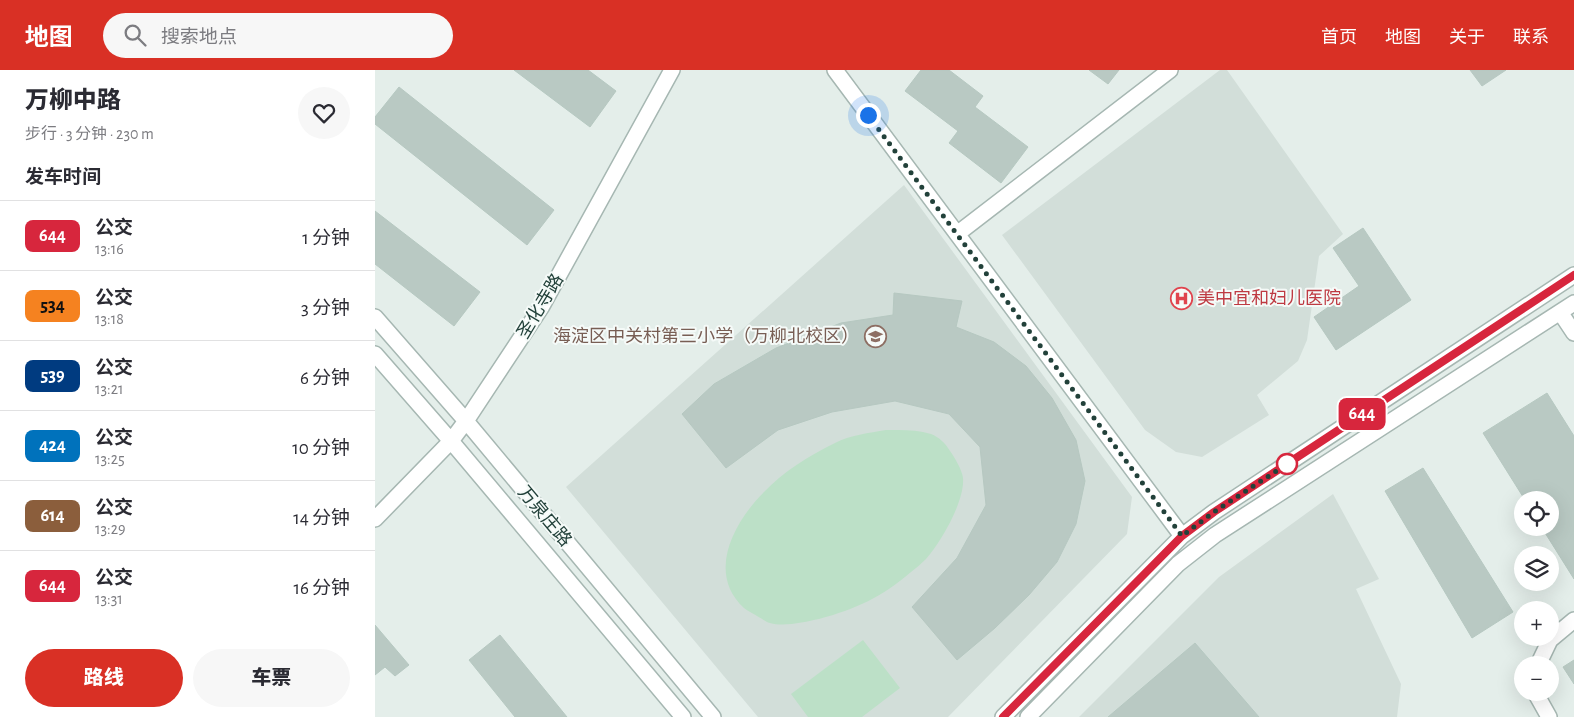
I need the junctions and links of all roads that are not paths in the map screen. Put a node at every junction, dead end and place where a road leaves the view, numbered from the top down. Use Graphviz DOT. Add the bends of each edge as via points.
graph roads {
  1 [pos="672,70"];
  2 [pos="835,70"];
  3 [pos="1170,70"];
  4 [pos="957,234"];
  5 [pos="1574,275"];
  6 [pos="1574,303"];
  7 [pos="1561,312"];
  8 [pos="375,317"];
  9 [pos="1574,333"];
  10 [pos="375,354"];
  11 [pos="465,421"];
  12 [pos="451,441"];
  13 [pos="375,519"];
  14 [pos="1182,536"];
  15 [pos="1574,620"];
  16 [pos="1542,656"];
  17 [pos="1540,701"];
  18 [pos="683,717"];
  19 [pos="713,717"];
  20 [pos="1003,717"];
  21 [pos="1028,717"];
  22 [pos="1549,717"];
  1 -- 11 [label="street, 圣化寺路" via="542,306"];
  2 -- 4 [label="street"];
  3 -- 4 [label="street"];
  4 -- 14 [label="street"];
  5 -- 14 [label="street"];
  6 -- 7 [label="street"];
  7 -- 9 [label="street"];
  7 -- 21 [label="street" via="1215,535 1179,564"];
  8 -- 11 [label="street, 万泉庄路"];
  10 -- 12 [label="street, 万泉庄路"];
  11 -- 12 [label="street, 圣化寺路"];
  11 -- 19 [label="street, 万泉庄路"];
  12 -- 13 [label="street, 圣化寺路"];
  12 -- 18 [label="street, 万泉庄路"];
  14 -- 20 [label="street"];
  15 -- 16 [label="street" via="1550,640"];
  17 -- 22 [label="street"];
}
